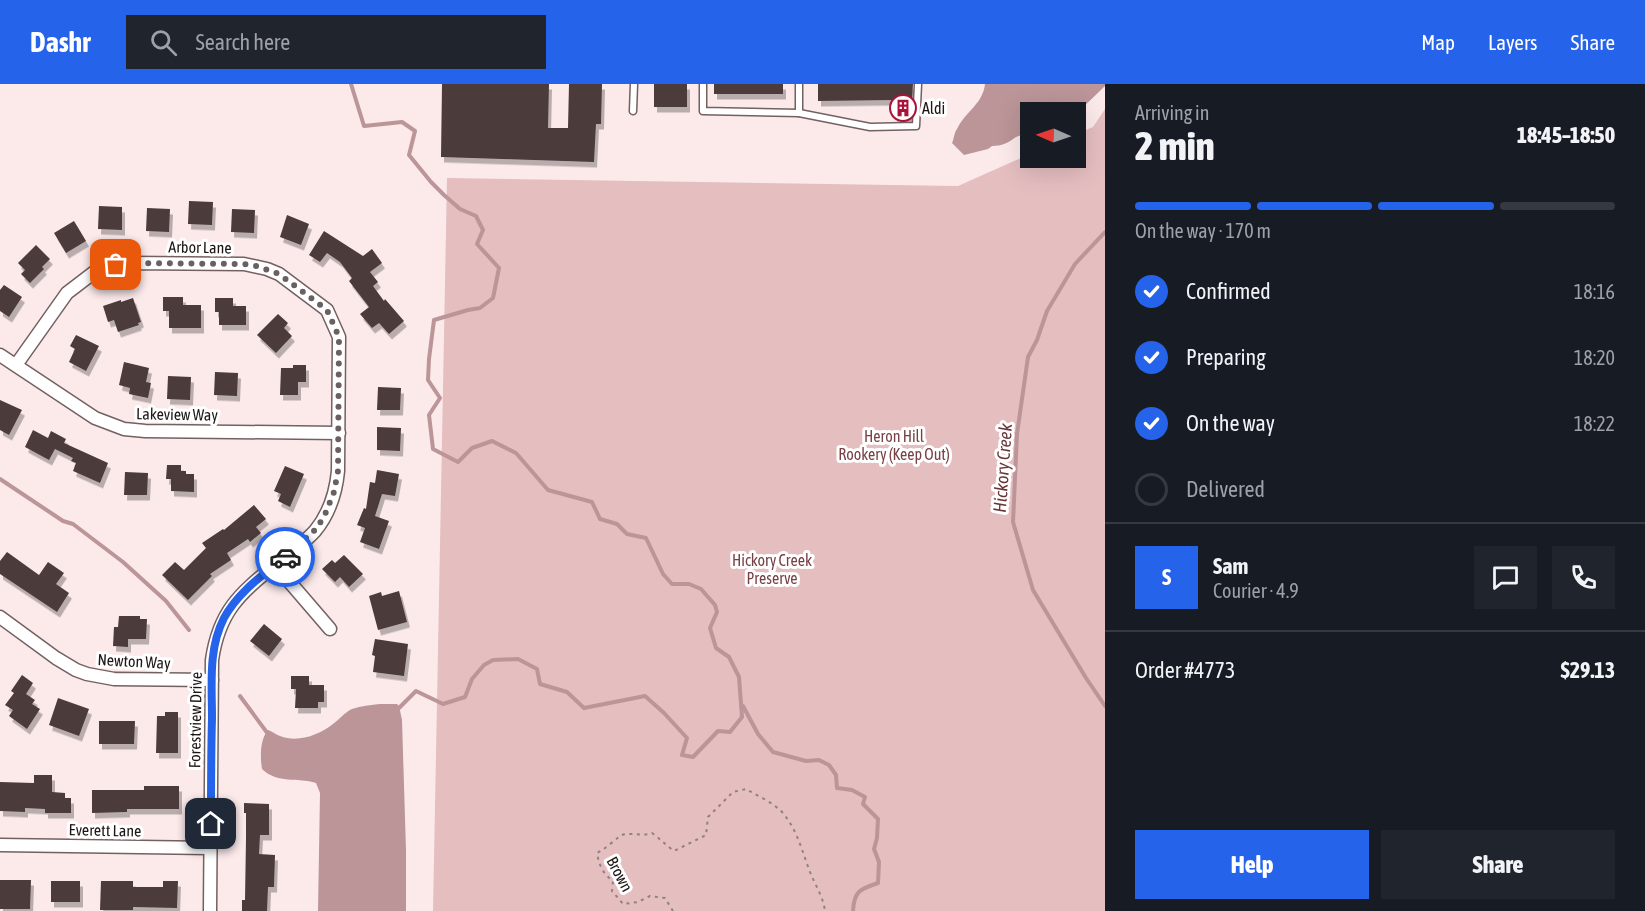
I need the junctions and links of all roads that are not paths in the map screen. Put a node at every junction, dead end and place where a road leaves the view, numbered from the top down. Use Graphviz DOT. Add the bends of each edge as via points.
graph roads {
  1 [pos="634,84"];
  2 [pos="703,84"];
  3 [pos="799,84"];
  4 [pos="918,84"];
  5 [pos="633,111"];
  6 [pos="799,113"];
  7 [pos="0,355"];
  8 [pos="16,365"];
  9 [pos="339,433"];
  10 [pos="275,565"];
  11 [pos="0,617"];
  12 [pos="330,629"];
  13 [pos="212,680"];
  14 [pos="0,845"];
  15 [pos="210,848"];
  16 [pos="210,911"];
  1 -- 5 [label="lane"];
  2 -- 6 [label="lane" via="703,111"];
  3 -- 6 [label="lane"];
  4 -- 6 [label="lane" via="916,126 870,127"];
  7 -- 8 [label="street, Lakeview Way"];
  8 -- 9 [label="street, Lakeview Way" via="95,418 124,429"];
  8 -- 9 [label="street, Arbor Lane" via="67,293 101,267 130,263 256,266 279,274 327,310 339,337"];
  9 -- 10 [label="street, Forestview Drive" via="337,481 324,517 304,541"];
  10 -- 12 [label="street"];
  10 -- 13 [label="street, Forestview Drive" via="237,598 224,619 214,648"];
  11 -- 13 [label="street, Newton Way" via="56,658 87,674 114,679"];
  13 -- 15 [label="street, Forestview Drive"];
  14 -- 15 [label="street, Everett Lane"];
  15 -- 16 [label="street, Forestview Drive"];
}
